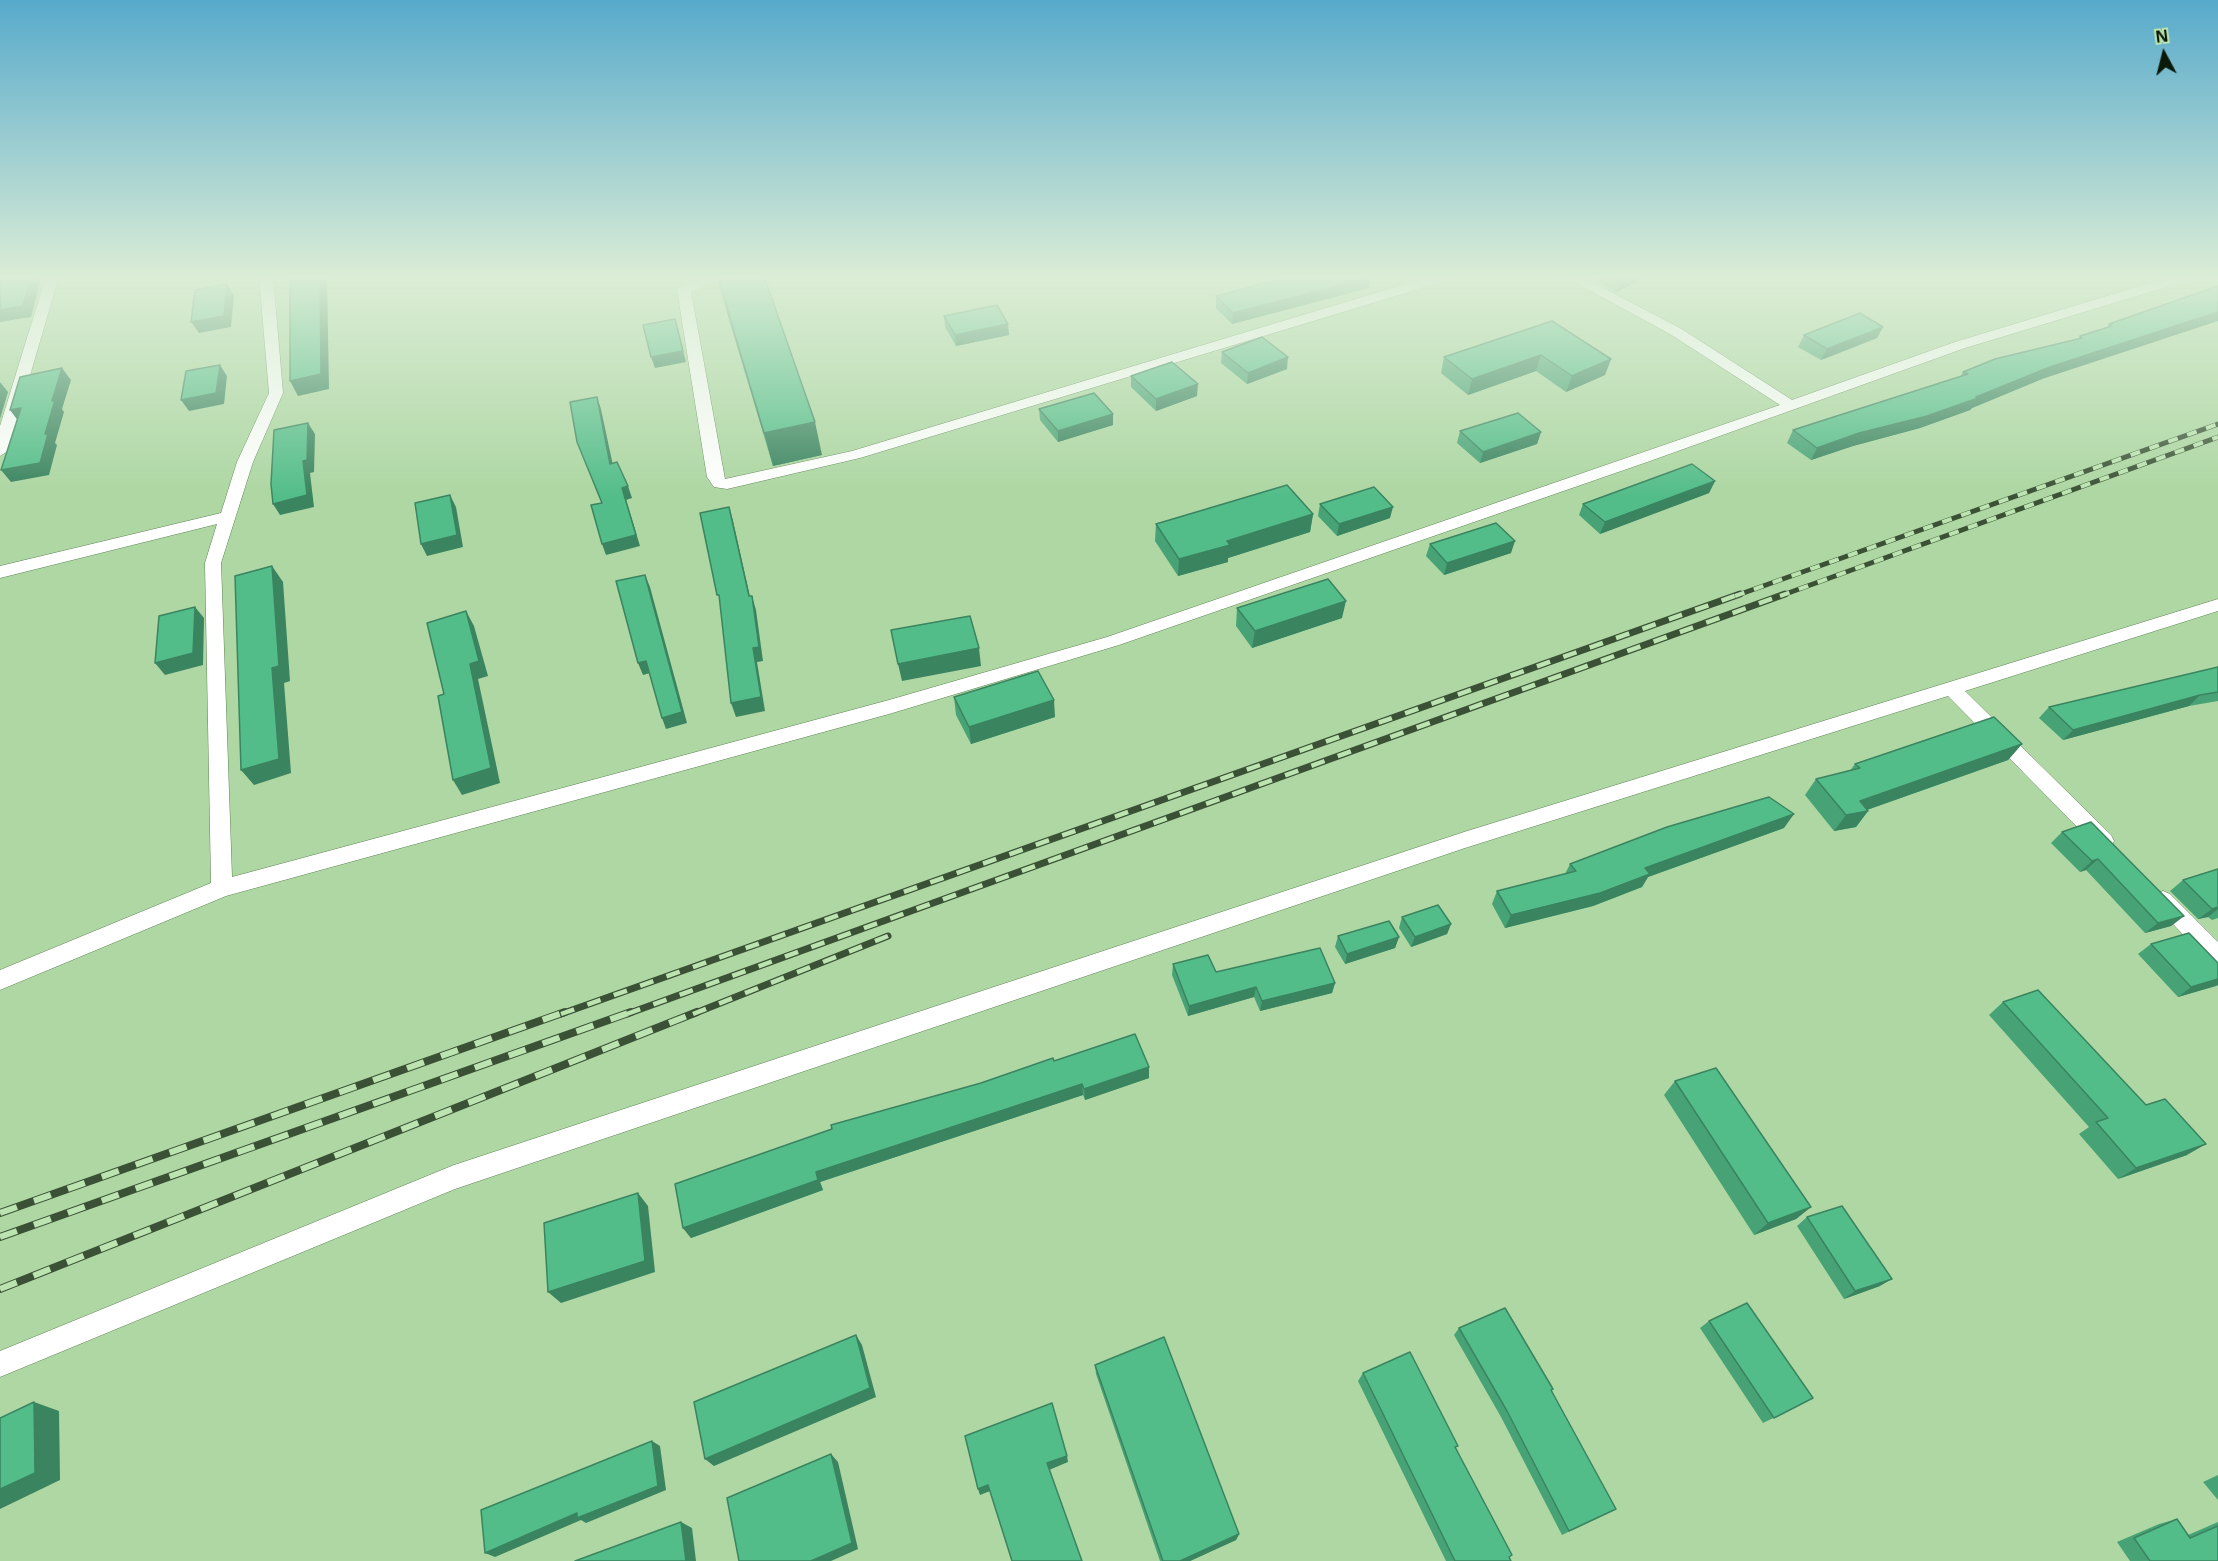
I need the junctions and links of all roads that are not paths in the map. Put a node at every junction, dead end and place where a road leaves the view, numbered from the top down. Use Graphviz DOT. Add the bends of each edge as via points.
graph roads {
  1 [pos="31,349"];
  2 [pos="272,349"];
  3 [pos="694,349"];
  4 [pos="1206,349"];
  5 [pos="1703,349"];
  6 [pos="1949,349"];
  7 [pos="1790,405"];
  8 [pos="0,451"];
  9 [pos="228,516"];
  10 [pos="0,572"];
  11 [pos="2218,605"];
  12 [pos="1951,688"];
  13 [pos="2118,855"];
  14 [pos="222,888"];
  15 [pos="2151,889"];
  16 [pos="2218,956"];
  17 [pos="0,980"];
  18 [pos="0,1364"];
  1 -- 8 [label="street"];
  2 -- 9 [label="street" via="276,393 245,462"];
  3 -- 4 [label="street" via="715,477 720,484 855,455"];
  5 -- 7 [label="street"];
  6 -- 7 [label="street"];
  7 -- 14 [label="street" via="1113,641 889,708"];
  9 -- 10 [label="street"];
  9 -- 14 [label="street" via="213,563"];
  11 -- 12 [label="street"];
  12 -- 13 [label="street"];
  12 -- 18 [label="street" via="1464,840 454,1177"];
  14 -- 17 [label="street"];
  15 -- 16 [label="street"];
}
